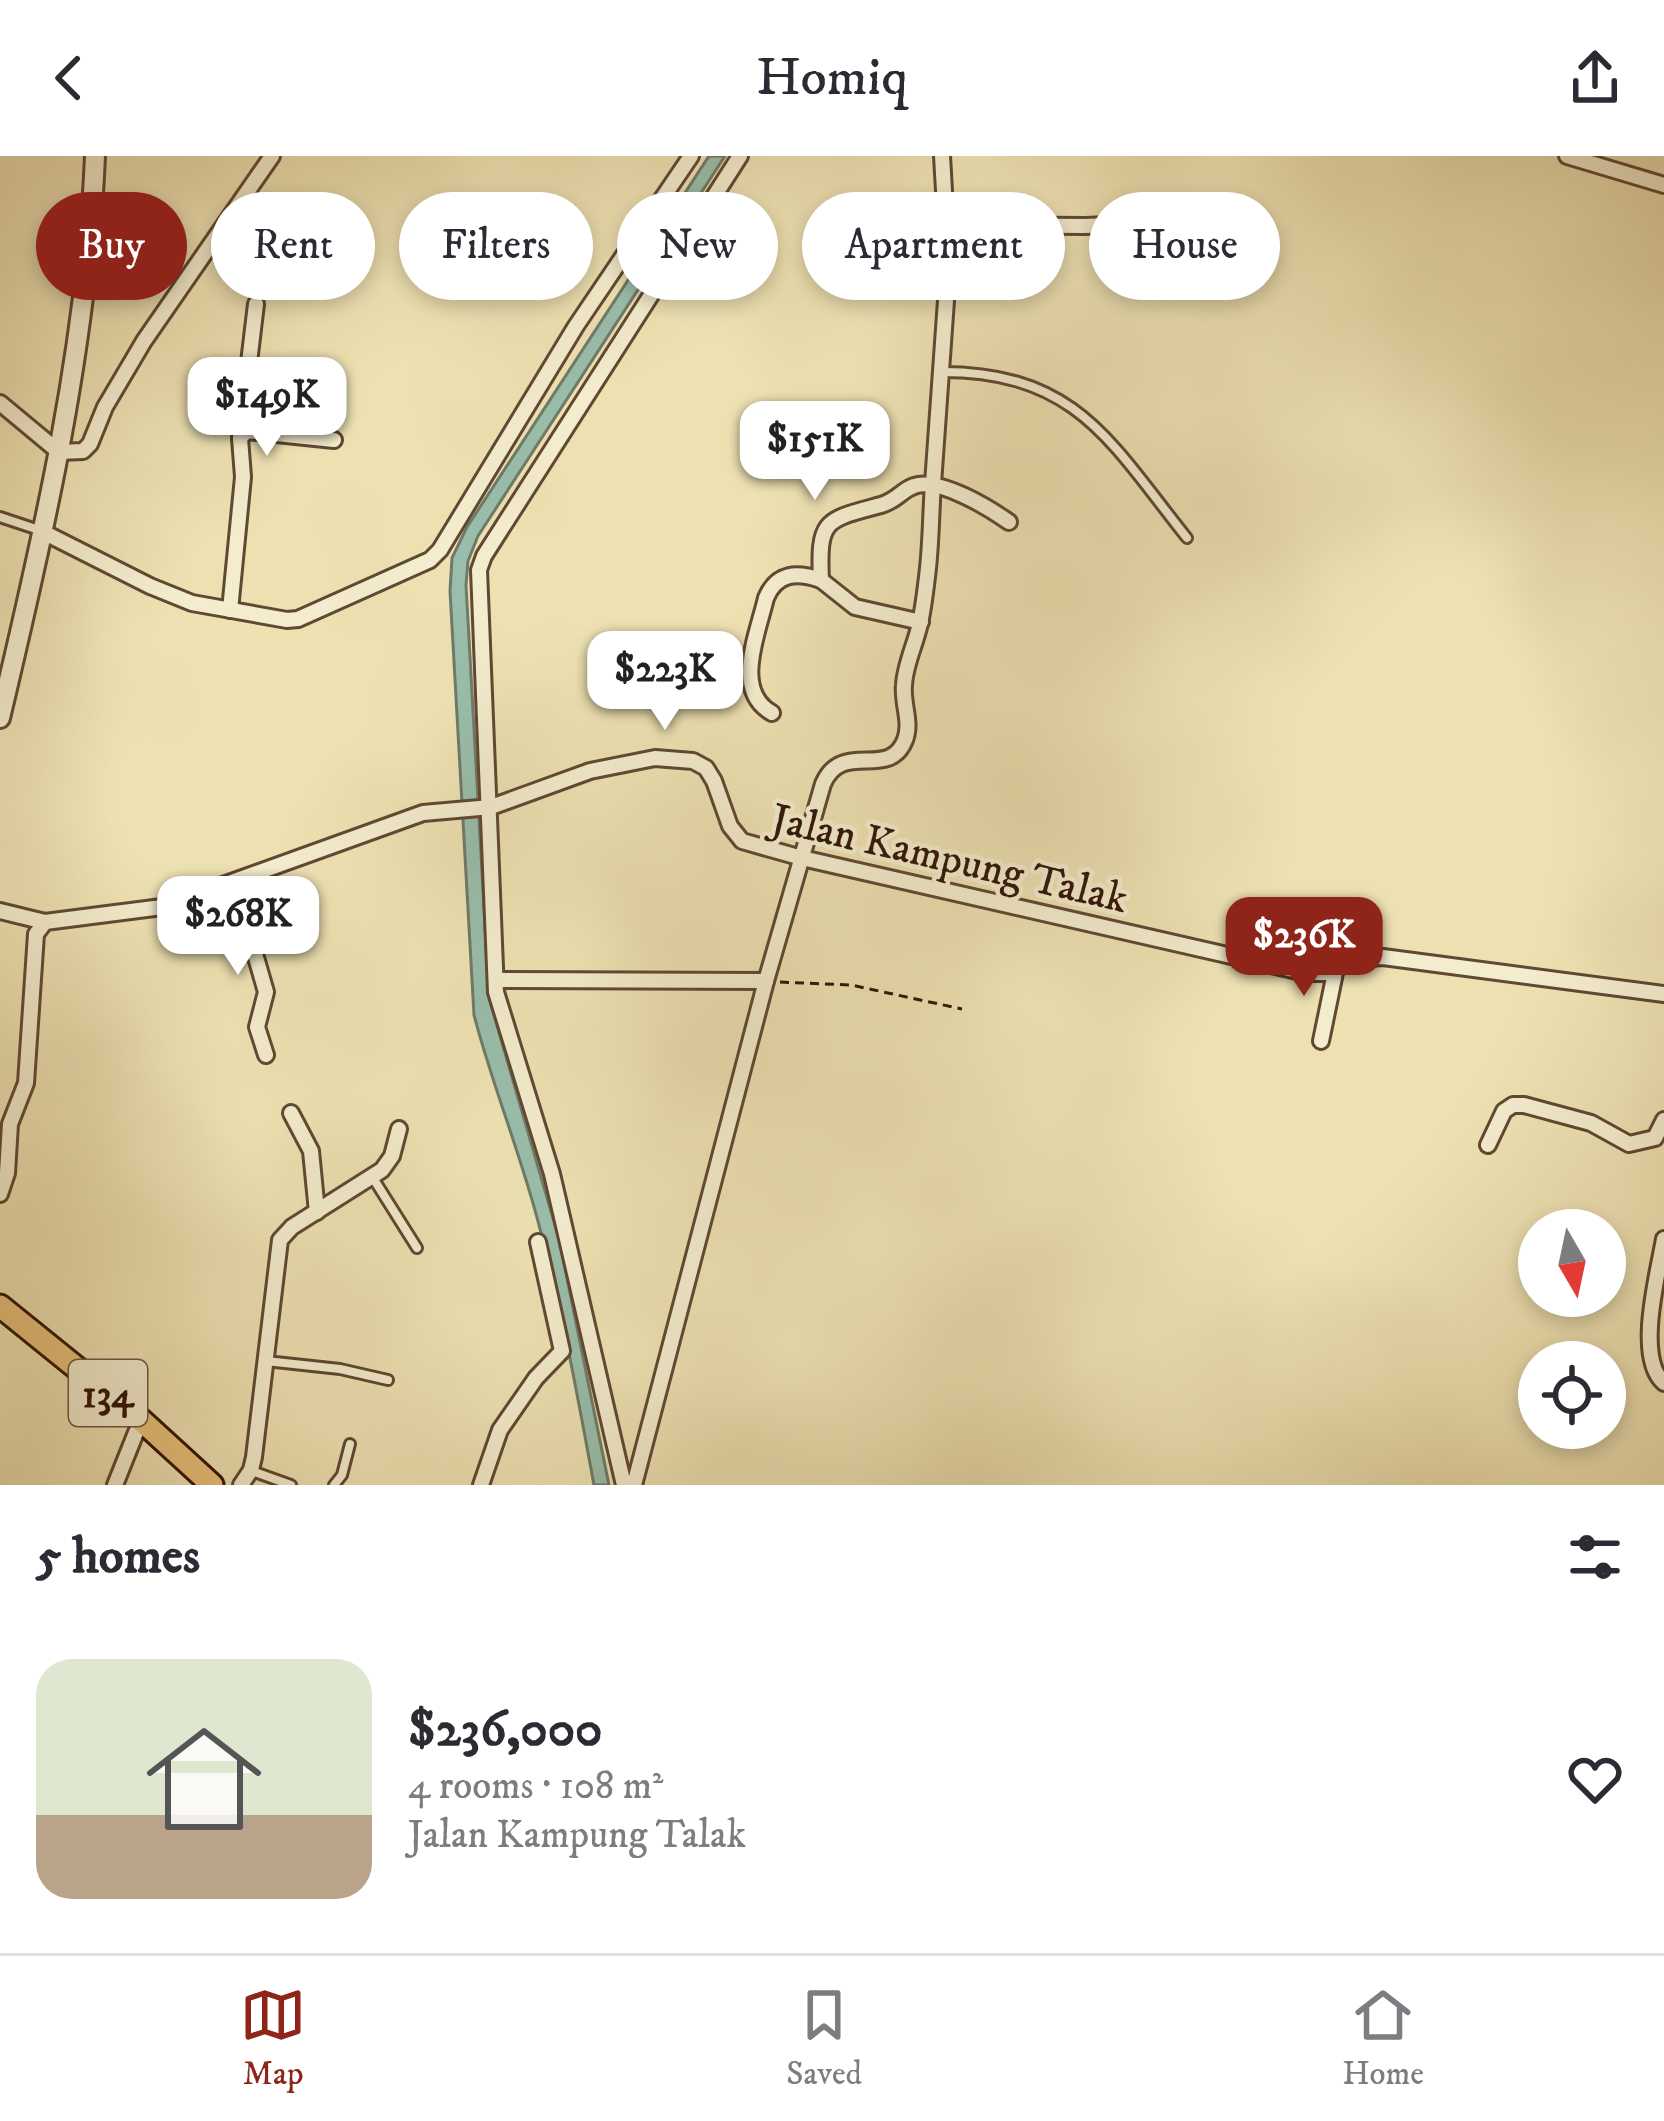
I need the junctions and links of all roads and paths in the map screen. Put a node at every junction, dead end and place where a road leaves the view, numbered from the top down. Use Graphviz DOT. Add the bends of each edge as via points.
graph roads {
  1 [pos="95,156"];
  2 [pos="272,156"];
  3 [pos="692,156"];
  4 [pos="740,156"];
  5 [pos="942,156"];
  6 [pos="1567,156"];
  7 [pos="1664,185"];
  8 [pos="944,192"];
  9 [pos="946,300"];
  10 [pos="256,304"];
  11 [pos="942,371"];
  12 [pos="0,403"];
  13 [pos="240,438"];
  14 [pos="334,440"];
  15 [pos="59,452"];
  16 [pos="933,486"];
  17 [pos="0,517"];
  18 [pos="1009,522"];
  19 [pos="43,532"];
  20 [pos="1187,538"];
  21 [pos="820,580"];
  22 [pos="230,610"];
  23 [pos="921,622"];
  24 [pos="772,712"];
  25 [pos="0,718"];
  26 [pos="486,808"];
  27 [pos="802,858"];
  28 [pos="241,879"];
  29 [pos="0,911"];
  30 [pos="45,922"];
  31 [pos="1336,968"];
  32 [pos="496,980"];
  33 [pos="766,981"];
  34 [pos="1664,994"];
  35 [pos="962,1009"];
  36 [pos="1321,1041"];
  37 [pos="266,1055"];
  38 [pos="291,1113"];
  39 [pos="1664,1120"];
  40 [pos="399,1129"];
  41 [pos="1488,1145"];
  42 [pos="373,1178"];
  43 [pos="0,1194"];
  44 [pos="317,1212"];
  45 [pos="1664,1239"];
  46 [pos="538,1243"];
  47 [pos="417,1248"];
  48 [pos="0,1306"];
  49 [pos="264,1360"];
  50 [pos="388,1380"];
  51 [pos="1664,1382"];
  52 [pos="141,1420"];
  53 [pos="350,1444"];
  54 [pos="251,1471"];
  55 [pos="115,1485"];
  56 [pos="212,1485"];
  57 [pos="241,1485"];
  58 [pos="291,1485"];
  59 [pos="334,1485"];
  60 [pos="481,1485"];
  61 [pos="624,1485"];
  62 [pos="634,1485"];
  1 -- 15 [label="street"];
  2 -- 15 [label="street" via="144,341 90,444"];
  3 -- 22 [label="street" via="437,554 298,619"];
  4 -- 26 [label="street" via="482,560"];
  5 -- 8 [label="street"];
  6 -- 7 [label="street"];
  9 -- 11 [label="street"];
  10 -- 13 [label="street"];
  11 -- 16 [label="street"];
  11 -- 20 [label="lane" via="1014,378 1078,411"];
  12 -- 15 [label="street"];
  13 -- 14 [label="street" via="247,431"];
  13 -- 22 [label="street"];
  15 -- 19 [label="street"];
  16 -- 18 [label="street"];
  16 -- 21 [label="street" via="914,486 893,502 835,519 820,541"];
  16 -- 23 [label="street"];
  17 -- 19 [label="lane"];
  19 -- 22 [label="street" via="192,603"];
  19 -- 25 [label="street"];
  21 -- 23 [label="street" via="855,607"];
  21 -- 24 [label="street" via="784,576 766,598 749,680 755,699"];
  23 -- 27 [label="street" via="904,684 904,743 881,761 832,768"];
  26 -- 27 [label="street, Jalan Kampung Talak" via="622,762 693,761 711,774 737,837"];
  26 -- 28 [label="street, Jalan Kampung Talak" via="423,813"];
  26 -- 32 [label="street"];
  27 -- 31 [label="street, Jalan Kampung Talak" via="1306,974"];
  27 -- 33 [label="street"];
  28 -- 30 [label="street, Jalan Kampung Talak" via="162,908"];
  28 -- 37 [label="street" via="254,904 251,940 266,992 256,1027"];
  29 -- 30 [label="street, Jalan Kampung Talak"];
  30 -- 43 [label="street" via="36,934 25,1087 10,1124"];
  31 -- 34 [label="street, Jalan Kampung Talak" via="1383,957"];
  31 -- 36 [label="street"];
  32 -- 33 [label="street"];
  32 -- 61 [label="street" via="552,1174"];
  33 -- 35 [label="path" via="851,985"];
  33 -- 62 [label="street"];
  38 -- 44 [label="street" via="310,1148"];
  39 -- 41 [label="street" via="1655,1138 1629,1144 1591,1123 1518,1104 1504,1111"];
  40 -- 42 [label="street" via="390,1161"];
  42 -- 44 [label="street"];
  42 -- 47 [label="lane"];
  44 -- 49 [label="street" via="278,1245"];
  45 -- 51 [label="street" via="1650,1327 1653,1370"];
  46 -- 60 [label="street" via="562,1351 500,1430"];
  48 -- 52 [label="main road, 134"];
  49 -- 50 [label="lane"];
  49 -- 54 [label="street"];
  52 -- 55 [label="street"];
  52 -- 56 [label="main road, 134"];
  53 -- 59 [label="lane"];
  54 -- 57 [label="street"];
  54 -- 58 [label="lane"];
}
